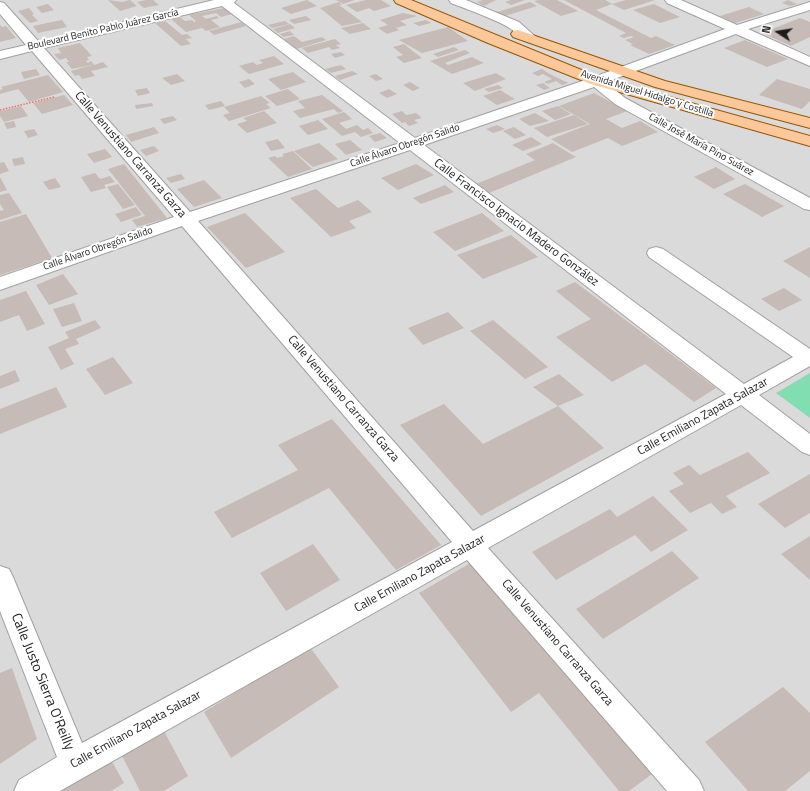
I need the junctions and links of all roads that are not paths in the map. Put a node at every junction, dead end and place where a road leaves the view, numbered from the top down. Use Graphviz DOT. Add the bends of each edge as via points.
graph roads {
  1 [pos="194,0"];
  2 [pos="226,0"];
  3 [pos="400,0"];
  4 [pos="455,0"];
  5 [pos="671,0"];
  6 [pos="441,3"];
  7 [pos="810,6"];
  8 [pos="1,7"];
  9 [pos="736,29"];
  10 [pos="530,38"];
  11 [pos="33,42"];
  12 [pos="0,45"];
  13 [pos="0,55"];
  14 [pos="810,62"];
  15 [pos="622,71"];
  16 [pos="596,81"];
  17 [pos="810,123"];
  18 [pos="810,141"];
  19 [pos="412,144"];
  20 [pos="810,205"];
  21 [pos="185,219"];
  22 [pos="656,253"];
  23 [pos="0,284"];
  24 [pos="809,358"];
  25 [pos="744,394"];
  26 [pos="810,446"];
  27 [pos="471,546"];
  28 [pos="0,577"];
  29 [pos="75,764"];
  30 [pos="30,791"];
  31 [pos="688,791"];
  1 -- 11 [label="street, Boulevard Benito Pablo Juárez García"];
  2 -- 11 [label="street, Boulevard Benito Pablo Juárez García"];
  2 -- 19 [label="street, Calle Francisco Ignacio Madero González"];
  3 -- 16 [label="main road, Avenida Miguel Hidalgo y Costilla"];
  4 -- 10 [label="street, Avenida Miguel Hidalgo y Costilla" via="514,25"];
  5 -- 9 [label="street"];
  6 -- 10 [label="main road, Avenida Miguel Hidalgo y Costilla"];
  7 -- 9 [label="street, Calle Álvaro Obregón Salido"];
  8 -- 11 [label="street, Calle Venustiano Carranza Garza"];
  9 -- 14 [label="street"];
  9 -- 15 [label="street, Calle Álvaro Obregón Salido"];
  10 -- 15 [label="main road, Avenida Miguel Hidalgo y Costilla"];
  11 -- 12 [label="street, Boulevard Benito Pablo Juárez García"];
  11 -- 13 [label="street, Boulevard Benito Pablo Juárez García"];
  11 -- 21 [label="street, Calle Venustiano Carranza Garza"];
  15 -- 16 [label="street, Calle Álvaro Obregón Salido"];
  15 -- 17 [label="main road, Avenida Miguel Hidalgo y Costilla" via="689,92"];
  16 -- 18 [label="main road, Avenida Miguel Hidalgo y Costilla"];
  16 -- 19 [label="street, Calle Álvaro Obregón Salido"];
  16 -- 20 [label="street, Calle José María Pino Suárez" via="620,101"];
  19 -- 21 [label="street, Calle Álvaro Obregón Salido"];
  19 -- 25 [label="street, Calle Francisco Ignacio Madero González"];
  21 -- 23 [label="street, Calle Álvaro Obregón Salido"];
  21 -- 27 [label="street, Calle Venustiano Carranza Garza"];
  22 -- 24 [label="street"];
  24 -- 25 [label="street, Calle Emiliano Zapata Salazar"];
  25 -- 26 [label="street, Calle Francisco Ignacio Madero González"];
  25 -- 27 [label="street, Calle Emiliano Zapata Salazar"];
  27 -- 29 [label="street, Calle Emiliano Zapata Salazar"];
  27 -- 31 [label="street, Calle Venustiano Carranza Garza"];
  28 -- 29 [label="street, Calle Justo Sierra O'Reilly"];
  29 -- 30 [label="street, Calle Emiliano Zapata Salazar"];
}
